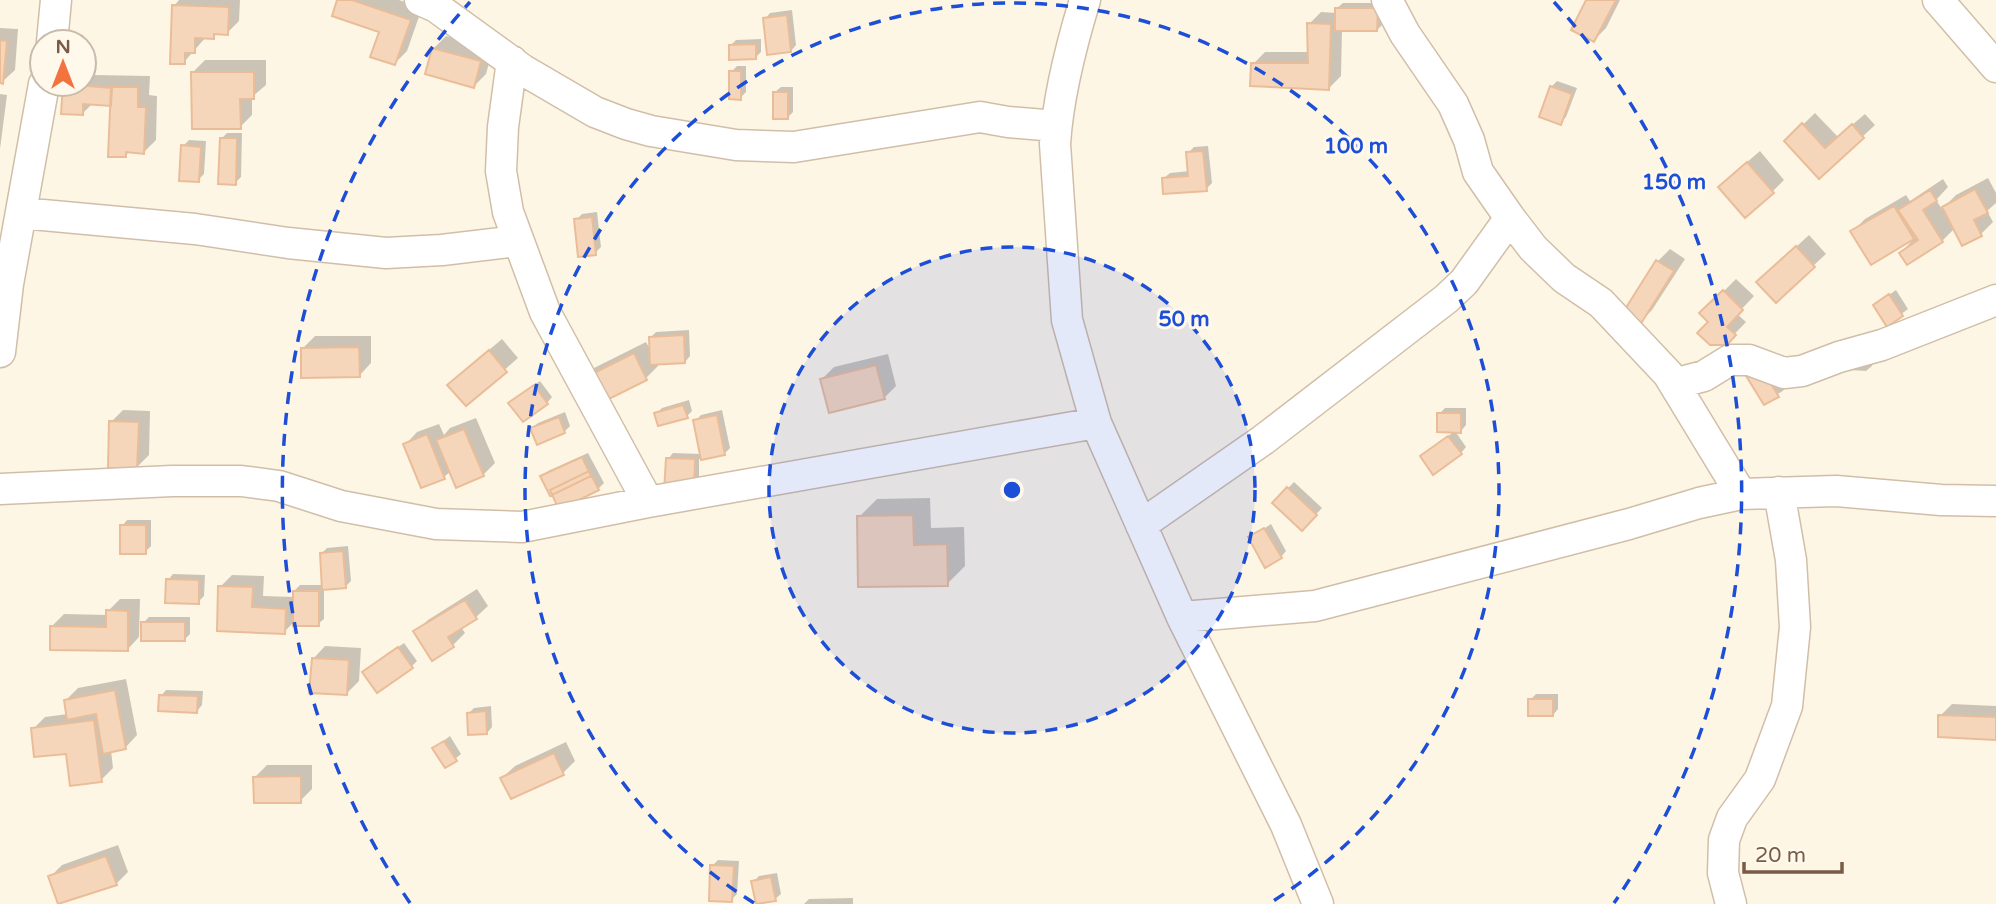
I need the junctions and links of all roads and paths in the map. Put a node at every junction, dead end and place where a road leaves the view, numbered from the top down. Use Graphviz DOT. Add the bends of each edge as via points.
graph roads {
  1 [pos="56,0"];
  2 [pos="420,0"];
  3 [pos="1085,0"];
  4 [pos="1387,0"];
  5 [pos="1938,0"];
  6 [pos="53,28"];
  7 [pos="512,61"];
  8 [pos="1996,67"];
  9 [pos="42,98"];
  10 [pos="1056,125"];
  11 [pos="22,213"];
  12 [pos="1510,218"];
  13 [pos="518,241"];
  14 [pos="4,284"];
  15 [pos="1996,300"];
  16 [pos="0,352"];
  17 [pos="1674,384"];
  18 [pos="1096,423"];
  19 [pos="0,489"];
  20 [pos="1779,492"];
  21 [pos="1741,494"];
  22 [pos="1996,501"];
  23 [pos="648,502"];
  24 [pos="1141,525"];
  25 [pos="1182,617"];
  26 [pos="1318,904"];
  27 [pos="1731,904"];
  1 -- 6 [label="street"];
  2 -- 7 [label="street"];
  3 -- 10 [label="street"];
  4 -- 12 [label="street" via="1453,104 1478,172"];
  5 -- 8 [label="street"];
  7 -- 10 [label="street" via="594,112 651,131 736,145 794,147 980,117"];
  7 -- 13 [label="street" via="501,171"];
  9 -- 11 [label="street"];
  10 -- 18 [label="street" via="1068,320"];
  11 -- 13 [label="street" via="386,253"];
  11 -- 14 [label="street"];
  12 -- 17 [label="street" via="1564,278 1619,321"];
  12 -- 24 [label="street" via="1464,282 1446,299 1263,440"];
  13 -- 23 [label="street" via="545,312"];
  14 -- 16 [label="street"];
  15 -- 17 [label="street" via="1802,371 1784,373 1749,360 1730,360 1704,376"];
  17 -- 21 [label="street"];
  18 -- 23 [label="street"];
  18 -- 24 [label="street"];
  19 -- 23 [label="street" via="241,481 425,522 522,527"];
  20 -- 21 [label="street"];
  20 -- 22 [label="street"];
  20 -- 27 [label="street" via="1791,560 1795,627 1787,706 1760,779 1732,818 1724,840 1723,873"];
  21 -- 25 [label="street" via="1315,606"];
  24 -- 25 [label="street"];
  25 -- 26 [label="street" via="1286,825"];
}
